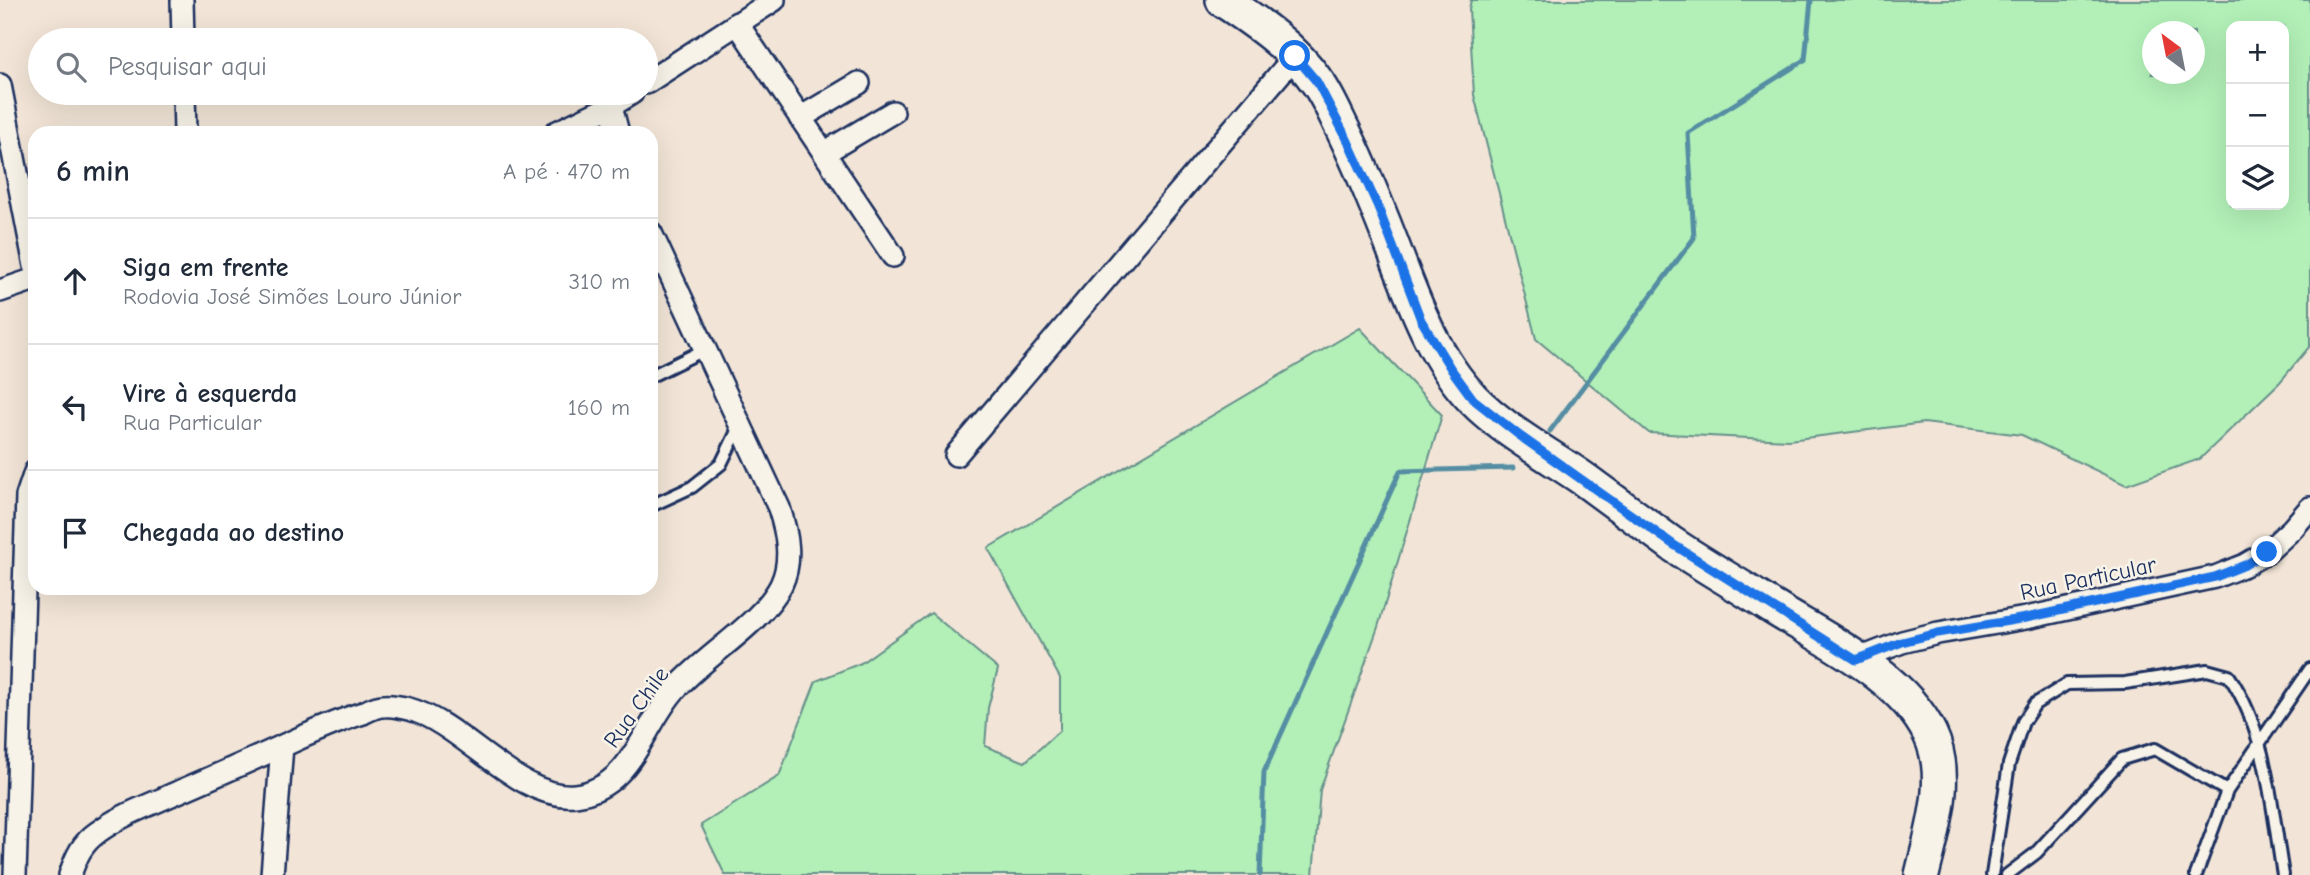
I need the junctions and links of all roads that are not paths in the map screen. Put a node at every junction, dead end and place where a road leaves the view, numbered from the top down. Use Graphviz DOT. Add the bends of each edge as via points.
graph roads {
  1 [pos="182,0"];
  2 [pos="774,0"];
  3 [pos="1224,2"];
  4 [pos="737,23"];
  5 [pos="183,28"];
  6 [pos="1295,56"];
  7 [pos="658,75"];
  8 [pos="859,83"];
  9 [pos="0,85"];
  10 [pos="184,105"];
  11 [pos="611,106"];
  12 [pos="893,112"];
  13 [pos="800,118"];
  14 [pos="185,126"];
  15 [pos="570,126"];
  16 [pos="616,126"];
  17 [pos="4,130"];
  18 [pos="824,153"];
  19 [pos="28,235"];
  20 [pos="658,248"];
  21 [pos="892,256"];
  22 [pos="28,281"];
  23 [pos="0,291"];
  24 [pos="706,349"];
  25 [pos="658,373"];
  26 [pos="740,424"];
  27 [pos="956,455"];
  28 [pos="28,493"];
  29 [pos="658,503"];
  30 [pos="2310,508"];
  31 [pos="1856,660"];
  32 [pos="2310,669"];
  33 [pos="2260,744"];
  34 [pos="282,746"];
  35 [pos="2227,791"];
  36 [pos="15,875"];
  37 [pos="70,875"];
  38 [pos="272,875"];
  39 [pos="1922,875"];
  40 [pos="1992,875"];
  41 [pos="2007,875"];
  42 [pos="2196,875"];
  43 [pos="2283,875"];
  1 -- 5 [label="street"];
  2 -- 4 [label="street"];
  3 -- 6 [label="main road" via="1263,27"];
  4 -- 7 [label="street"];
  4 -- 13 [label="street"];
  6 -- 27 [label="street"];
  6 -- 31 [label="main road" via="1317,82 1347,139 1421,320 1473,399 1674,545"];
  8 -- 13 [label="street"];
  9 -- 17 [label="street"];
  10 -- 14 [label="street"];
  11 -- 15 [label="street"];
  11 -- 16 [label="street"];
  12 -- 18 [label="street"];
  13 -- 18 [label="street"];
  17 -- 19 [label="street"];
  18 -- 21 [label="street"];
  20 -- 24 [label="street, Rua Chile"];
  22 -- 23 [label="street"];
  24 -- 25 [label="lane"];
  24 -- 26 [label="street, Rua Chile"];
  26 -- 29 [label="lane" via="720,464 692,487"];
  26 -- 34 [label="street, Rua Chile" via="787,534 788,564 782,583 770,604 674,691 626,767 610,782 573,796 533,786 429,716 407,708 382,706"];
  28 -- 36 [label="street"];
  30 -- 31 [label="street, Rua Particular" via="2267,552 2215,577 1938,633"];
  31 -- 39 [label="main road" via="1894,686 1931,736 1937,756 1937,810"];
  32 -- 33 [label="lane"];
  33 -- 35 [label="lane"];
  33 -- 40 [label="lane" via="2246,703 2229,676 2207,670 2125,683 2067,684 2035,704 2023,722 2009,764"];
  33 -- 43 [label="lane"];
  34 -- 37 [label="street, Rua Chile" via="99,831 85,843"];
  34 -- 38 [label="street"];
  35 -- 41 [label="lane" via="2155,749 2122,760 2036,853"];
  35 -- 42 [label="lane"];
}
